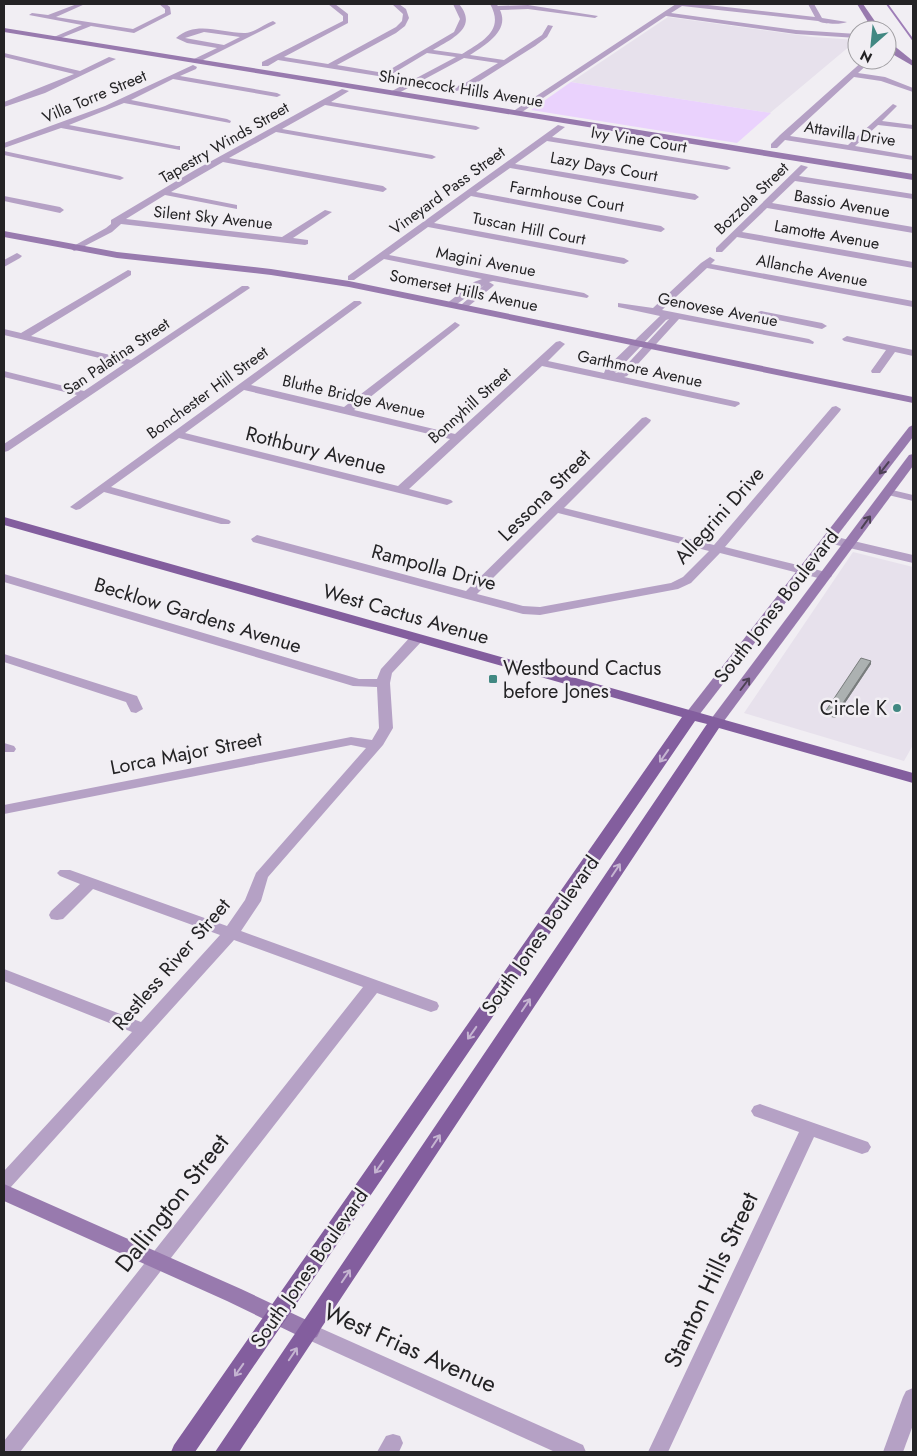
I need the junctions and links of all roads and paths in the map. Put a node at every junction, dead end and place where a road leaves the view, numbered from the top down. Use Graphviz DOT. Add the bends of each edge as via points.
graph roads {
  1 [pos="82,4"];
  2 [pos="162,4"];
  3 [pos="331,4"];
  4 [pos="395,4"];
  5 [pos="456,4"];
  6 [pos="680,4"];
  7 [pos="684,4"];
  8 [pos="742,4"];
  9 [pos="811,4"];
  10 [pos="860,4"];
  11 [pos="495,6"];
  12 [pos="734,10"];
  13 [pos="665,14"];
  14 [pos="32,15"];
  15 [pos="594,16"];
  16 [pos="50,18"];
  17 [pos="870,20"];
  18 [pos="821,21"];
  19 [pos="844,22"];
  20 [pos="274,23"];
  21 [pos="90,24"];
  22 [pos="99,25"];
  23 [pos="550,26"];
  24 [pos="4,30"];
  25 [pos="847,35"];
  26 [pos="247,36"];
  27 [pos="61,39"];
  28 [pos="224,48"];
  29 [pos="428,50"];
  30 [pos="897,53"];
  31 [pos="4,55"];
  32 [pos="462,56"];
  33 [pos="112,58"];
  34 [pos="277,58"];
  35 [pos="505,62"];
  36 [pos="195,64"];
  37 [pos="265,64"];
  38 [pos="913,64"];
  39 [pos="330,66"];
  40 [pos="857,70"];
  41 [pos="81,73"];
  42 [pos="852,74"];
  43 [pos="385,75"];
  44 [pos="429,75"];
  45 [pos="172,77"];
  46 [pos="403,78"];
  47 [pos="450,90"];
  48 [pos="913,90"];
  49 [pos="345,91"];
  50 [pos="395,93"];
  51 [pos="405,94"];
  52 [pos="277,95"];
  53 [pos="124,101"];
  54 [pos="324,103"];
  55 [pos="4,105"];
  56 [pos="893,106"];
  57 [pos="516,112"];
  58 [pos="227,120"];
  59 [pos="876,122"];
  60 [pos="61,125"];
  61 [pos="561,127"];
  62 [pos="913,127"];
  63 [pos="476,128"];
  64 [pos="275,130"];
  65 [pos="783,137"];
  66 [pos="545,138"];
  67 [pos="4,146"];
  68 [pos="774,146"];
  69 [pos="177,148"];
  70 [pos="849,148"];
  71 [pos="4,154"];
  72 [pos="432,157"];
  73 [pos="913,158"];
  74 [pos="222,159"];
  75 [pos="508,165"];
  76 [pos="727,168"];
  77 [pos="804,168"];
  78 [pos="912,175"];
  79 [pos="120,178"];
  80 [pos="794,178"];
  81 [pos="383,189"];
  82 [pos="165,193"];
  83 [pos="468,193"];
  84 [pos="695,197"];
  85 [pos="913,197"];
  86 [pos="4,198"];
  87 [pos="766,205"];
  88 [pos="234,207"];
  89 [pos="60,210"];
  90 [pos="328,212"];
  91 [pos="118,221"];
  92 [pos="428,224"];
  93 [pos="4,227"];
  94 [pos="661,228"];
  95 [pos="913,230"];
  96 [pos="4,234"];
  97 [pos="736,234"];
  98 [pos="285,239"];
  99 [pos="305,242"];
  100 [pos="74,245"];
  101 [pos="17,256"];
  102 [pos="383,256"];
  103 [pos="624,261"];
  104 [pos="4,264"];
  105 [pos="704,265"];
  106 [pos="913,265"];
  107 [pos="128,273"];
  108 [pos="351,278"];
  109 [pos="492,278"];
  110 [pos="246,288"];
  111 [pos="584,296"];
  112 [pos="357,303"];
  113 [pos="461,303"];
  114 [pos="913,304"];
  115 [pos="621,305"];
  116 [pos="769,306"];
  117 [pos="655,312"];
  118 [pos="761,314"];
  119 [pos="671,315"];
  120 [pos="455,324"];
  121 [pos="822,326"];
  122 [pos="747,330"];
  123 [pos="4,332"];
  124 [pos="22,337"];
  125 [pos="847,339"];
  126 [pos="647,341"];
  127 [pos="809,342"];
  128 [pos="560,344"];
  129 [pos="893,348"];
  130 [pos="913,353"];
  131 [pos="540,362"];
  132 [pos="132,363"];
  133 [pos="876,371"];
  134 [pos="4,374"];
  135 [pos="609,377"];
  136 [pos="242,386"];
  137 [pos="913,393"];
  138 [pos="85,394"];
  139 [pos="913,400"];
  140 [pos="734,404"];
  141 [pos="836,409"];
  142 [pos="346,411"];
  143 [pos="646,420"];
  144 [pos="913,429"];
  145 [pos="177,434"];
  146 [pos="457,438"];
  147 [pos="4,449"];
  148 [pos="913,458"];
  149 [pos="102,488"];
  150 [pos="400,491"];
  151 [pos="888,492"];
  152 [pos="913,498"];
  153 [pos="447,502"];
  154 [pos="76,508"];
  155 [pos="556,509"];
  156 [pos="4,521"];
  157 [pos="225,522"];
  158 [pos="257,539"];
  159 [pos="828,539"];
  160 [pos="850,544"];
  161 [pos="718,548"];
  162 [pos="913,559"];
  163 [pos="804,570"];
  164 [pos="826,576"];
  165 [pos="4,578"];
  166 [pos="468,596"];
  167 [pos="602,600"];
  168 [pos="418,638"];
  169 [pos="4,658"];
  170 [pos="383,683"];
  171 [pos="136,709"];
  172 [pos="691,716"];
  173 [pos="716,722"];
  174 [pos="376,746"];
  175 [pos="913,778"];
  176 [pos="4,808"];
  177 [pos="65,873"];
  178 [pos="91,882"];
  179 [pos="57,915"];
  180 [pos="231,933"];
  181 [pos="4,975"];
  182 [pos="374,985"];
  183 [pos="431,1006"];
  184 [pos="142,1029"];
  185 [pos="760,1111"];
  186 [pos="809,1129"];
  187 [pos="862,1147"];
  188 [pos="4,1183"];
  189 [pos="4,1192"];
  190 [pos="158,1261"];
  191 [pos="276,1316"];
  192 [pos="309,1331"];
  193 [pos="913,1397"];
  194 [pos="8,1452"];
  195 [pos="182,1452"];
  196 [pos="226,1452"];
  197 [pos="576,1452"];
  198 [pos="658,1452"];
  199 [pos="893,1452"];
  1 -- 16 [label="street"];
  2 -- 22 [label="street" via="169,10 166,17 134,31"];
  3 -- 34 [label="street" via="346,15 346,22"];
  4 -- 39 [label="street" via="406,14 403,26"];
  5 -- 29 [label="street" via="463,14 463,24 456,33"];
  6 -- 13 [label="street"];
  7 -- 12 [label="street"];
  8 -- 12 [label="street"];
  9 -- 18 [label="street"];
  10 -- 17 [label="main road"];
  11 -- 15 [label="street"];
  11 -- 32 [label="street" via="500,17 497,29 487,40"];
  12 -- 18 [label="street"];
  13 -- 25 [label="street" via="796,32"];
  13 -- 57 [label="street"];
  14 -- 16 [label="street"];
  16 -- 21 [label="street"];
  18 -- 19 [label="street"];
  20 -- 26 [label="street, Villa Torre Street"];
  21 -- 22 [label="street"];
  21 -- 27 [label="street"];
  22 -- 27 [label="street"];
  23 -- 35 [label="street" via="548,33 538,42"];
  24 -- 27 [label="main road, Shinnecock Hills Avenue"];
  26 -- 28 [label="street, Villa Torre Street"];
  26 -- 28 [label="street" via="195,30 179,38"];
  27 -- 36 [label="main road, Shinnecock Hills Avenue"];
  28 -- 36 [label="street, Villa Torre Street"];
  29 -- 32 [label="street"];
  29 -- 43 [label="street"];
  30 -- 38 [label="main road"];
  31 -- 41 [label="street"];
  32 -- 35 [label="street"];
  32 -- 44 [label="street"];
  33 -- 41 [label="street"];
  34 -- 37 [label="street"];
  34 -- 39 [label="street"];
  35 -- 47 [label="street" via="464,88"];
  36 -- 45 [label="street, Villa Torre Street"];
  36 -- 50 [label="main road, Shinnecock Hills Avenue"];
  39 -- 43 [label="street"];
  40 -- 42 [label="street"];
  41 -- 55 [label="street"];
  42 -- 48 [label="street" via="882,79"];
  42 -- 65 [label="street"];
  43 -- 46 [label="street"];
  44 -- 50 [label="street"];
  44 -- 51 [label="street" via="426,82"];
  45 -- 52 [label="street"];
  45 -- 53 [label="street, Villa Torre Street"];
  49 -- 54 [label="street, Tapestry Winds Street"];
  50 -- 51 [label="main road, Shinnecock Hills Avenue"];
  51 -- 57 [label="main road, Shinnecock Hills Avenue"];
  53 -- 58 [label="street"];
  53 -- 60 [label="street, Villa Torre Street"];
  54 -- 63 [label="street"];
  54 -- 64 [label="street, Tapestry Winds Street"];
  56 -- 59 [label="street"];
  57 -- 78 [label="main road, Shinnecock Hills Avenue"];
  59 -- 62 [label="street"];
  59 -- 70 [label="street"];
  60 -- 67 [label="street, Villa Torre Street"];
  60 -- 69 [label="street"];
  61 -- 66 [label="street, Vineyard Pass Street"];
  64 -- 72 [label="street"];
  64 -- 74 [label="street, Tapestry Winds Street"];
  65 -- 68 [label="street"];
  65 -- 70 [label="street, Attavilla Drive"];
  66 -- 75 [label="street, Vineyard Pass Street"];
  66 -- 76 [label="street, Ivy Vine Court"];
  70 -- 73 [label="street, Attavilla Drive"];
  71 -- 79 [label="street"];
  74 -- 81 [label="street"];
  74 -- 82 [label="street, Tapestry Winds Street"];
  75 -- 83 [label="street, Vineyard Pass Street"];
  75 -- 84 [label="street, Lazy Days Court"];
  77 -- 80 [label="street, Bozzola Street"];
  80 -- 85 [label="street"];
  80 -- 87 [label="street, Bozzola Street"];
  82 -- 88 [label="street"];
  82 -- 91 [label="street, Tapestry Winds Street"];
  83 -- 92 [label="street, Vineyard Pass Street"];
  83 -- 94 [label="street, Farmhouse Court"];
  86 -- 89 [label="street"];
  87 -- 95 [label="street, Bassio Avenue"];
  87 -- 97 [label="street, Bozzola Street"];
  90 -- 98 [label="street"];
  91 -- 98 [label="street, Silent Sky Avenue"];
  91 -- 100 [label="street, Tapestry Winds Street" via="108,230"];
  92 -- 102 [label="street, Vineyard Pass Street"];
  92 -- 103 [label="street, Tuscan Hill Court"];
  93 -- 100 [label="main road, Somerset Hills Avenue"];
  96 -- 100 [label="main road, Somerset Hills Avenue"];
  97 -- 105 [label="street, Bozzola Street"];
  97 -- 106 [label="street, Lamotte Avenue"];
  98 -- 99 [label="street, Silent Sky Avenue"];
  100 -- 108 [label="main road, Somerset Hills Avenue" via="280,266"];
  100 -- 113 [label="main road, Somerset Hills Avenue" via="154,260 318,278"];
  101 -- 104 [label="street"];
  102 -- 108 [label="street, Vineyard Pass Street"];
  102 -- 109 [label="street, Magini Avenue"];
  105 -- 114 [label="street, Allanche Avenue"];
  105 -- 117 [label="street, Bozzola Street"];
  107 -- 124 [label="street"];
  108 -- 113 [label="main road, Somerset Hills Avenue"];
  109 -- 111 [label="street, Magini Avenue"];
  109 -- 113 [label="street" via="487,288"];
  110 -- 132 [label="street, San Palatina Street"];
  112 -- 136 [label="street, Bonchester Hill Street"];
  113 -- 126 [label="main road, Somerset Hills Avenue"];
  115 -- 117 [label="street, Genovese Avenue"];
  116 -- 118 [label="street"];
  117 -- 119 [label="street, Genovese Avenue"];
  118 -- 121 [label="street"];
  118 -- 122 [label="street"];
  119 -- 122 [label="street, Genovese Avenue"];
  119 -- 126 [label="street" via="675,320"];
  120 -- 142 [label="street"];
  122 -- 127 [label="street, Genovese Avenue"];
  123 -- 124 [label="street"];
  124 -- 132 [label="street"];
  125 -- 129 [label="street"];
  126 -- 135 [label="street" via="623,374"];
  126 -- 137 [label="main road, Somerset Hills Avenue"];
  126 -- 139 [label="main road, Somerset Hills Avenue"];
  128 -- 131 [label="street, Bonnyhill Street"];
  129 -- 130 [label="street"];
  129 -- 133 [label="street"];
  131 -- 135 [label="street, Garthmore Avenue"];
  131 -- 146 [label="street, Bonnyhill Street"];
  132 -- 138 [label="street, San Palatina Street"];
  134 -- 138 [label="street"];
  135 -- 140 [label="street, Garthmore Avenue"];
  136 -- 142 [label="street, Bluthe Bridge Avenue"];
  136 -- 145 [label="street, Bonchester Hill Street"];
  138 -- 147 [label="street, San Palatina Street"];
  141 -- 161 [label="street, Allegrini Drive"];
  142 -- 146 [label="street, Bluthe Bridge Avenue"];
  143 -- 155 [label="street, Lessona Street"];
  144 -- 159 [label="main road, South Jones Boulevard, one-way"];
  145 -- 149 [label="street, Bonchester Hill Street"];
  145 -- 150 [label="street, Rothbury Avenue"];
  146 -- 150 [label="street, Bonnyhill Street"];
  148 -- 151 [label="main road, South Jones Boulevard"];
  149 -- 154 [label="street, Bonchester Hill Street"];
  149 -- 157 [label="street"];
  150 -- 153 [label="street, Rothbury Avenue"];
  151 -- 152 [label="street"];
  160 -- 151 [label="main road, South Jones Boulevard, one-way"];
  155 -- 161 [label="street"];
  155 -- 166 [label="street, Lessona Street"];
  156 -- 168 [label="main road, West Cactus Avenue"];
  158 -- 166 [label="street, Rampolla Drive"];
  159 -- 160 [label="street"];
  159 -- 163 [label="main road, South Jones Boulevard"];
  160 -- 162 [label="street"];
  160 -- 164 [label="main road, South Jones Boulevard"];
  161 -- 163 [label="street"];
  161 -- 167 [label="street, Allegrini Drive" via="683,583"];
  163 -- 164 [label="street"];
  163 -- 172 [label="main road, South Jones Boulevard"];
  173 -- 164 [label="main road, South Jones Boulevard, one-way"];
  165 -- 170 [label="street, Becklow Gardens Avenue" via="358,683"];
  166 -- 167 [label="street, Rampolla Drive" via="532,611"];
  168 -- 170 [label="street" via="386,672"];
  168 -- 172 [label="main road, West Cactus Avenue"];
  169 -- 171 [label="street" via="132,700"];
  170 -- 174 [label="street, Restless River Street" via="386,728"];
  172 -- 173 [label="main road, West Cactus Avenue"];
  172 -- 191 [label="main road, South Jones Boulevard, one-way"];
  173 -- 175 [label="main road, West Cactus Avenue"];
  192 -- 173 [label="main road, South Jones Boulevard, one-way"];
  174 -- 176 [label="street, Lorca Major Street" via="350,741"];
  174 -- 180 [label="street, Restless River Street" via="261,876 253,900"];
  177 -- 178 [label="street"];
  178 -- 179 [label="street"];
  178 -- 180 [label="street"];
  180 -- 182 [label="street"];
  180 -- 184 [label="street, Restless River Street"];
  181 -- 184 [label="street"];
  182 -- 183 [label="street"];
  182 -- 190 [label="street, Dallington Street"];
  184 -- 188 [label="street, Restless River Street"];
  185 -- 186 [label="street"];
  186 -- 187 [label="street"];
  186 -- 198 [label="street, Stanton Hills Street"];
  189 -- 190 [label="main road, West Frias Avenue"];
  190 -- 191 [label="main road, West Frias Avenue"];
  190 -- 194 [label="street, Dallington Street"];
  191 -- 192 [label="main road, West Frias Avenue"];
  191 -- 195 [label="main road, South Jones Boulevard, one-way"];
  196 -- 192 [label="main road, South Jones Boulevard, one-way"];
  192 -- 197 [label="street, West Frias Avenue"];
  193 -- 199 [label="street"];
}
